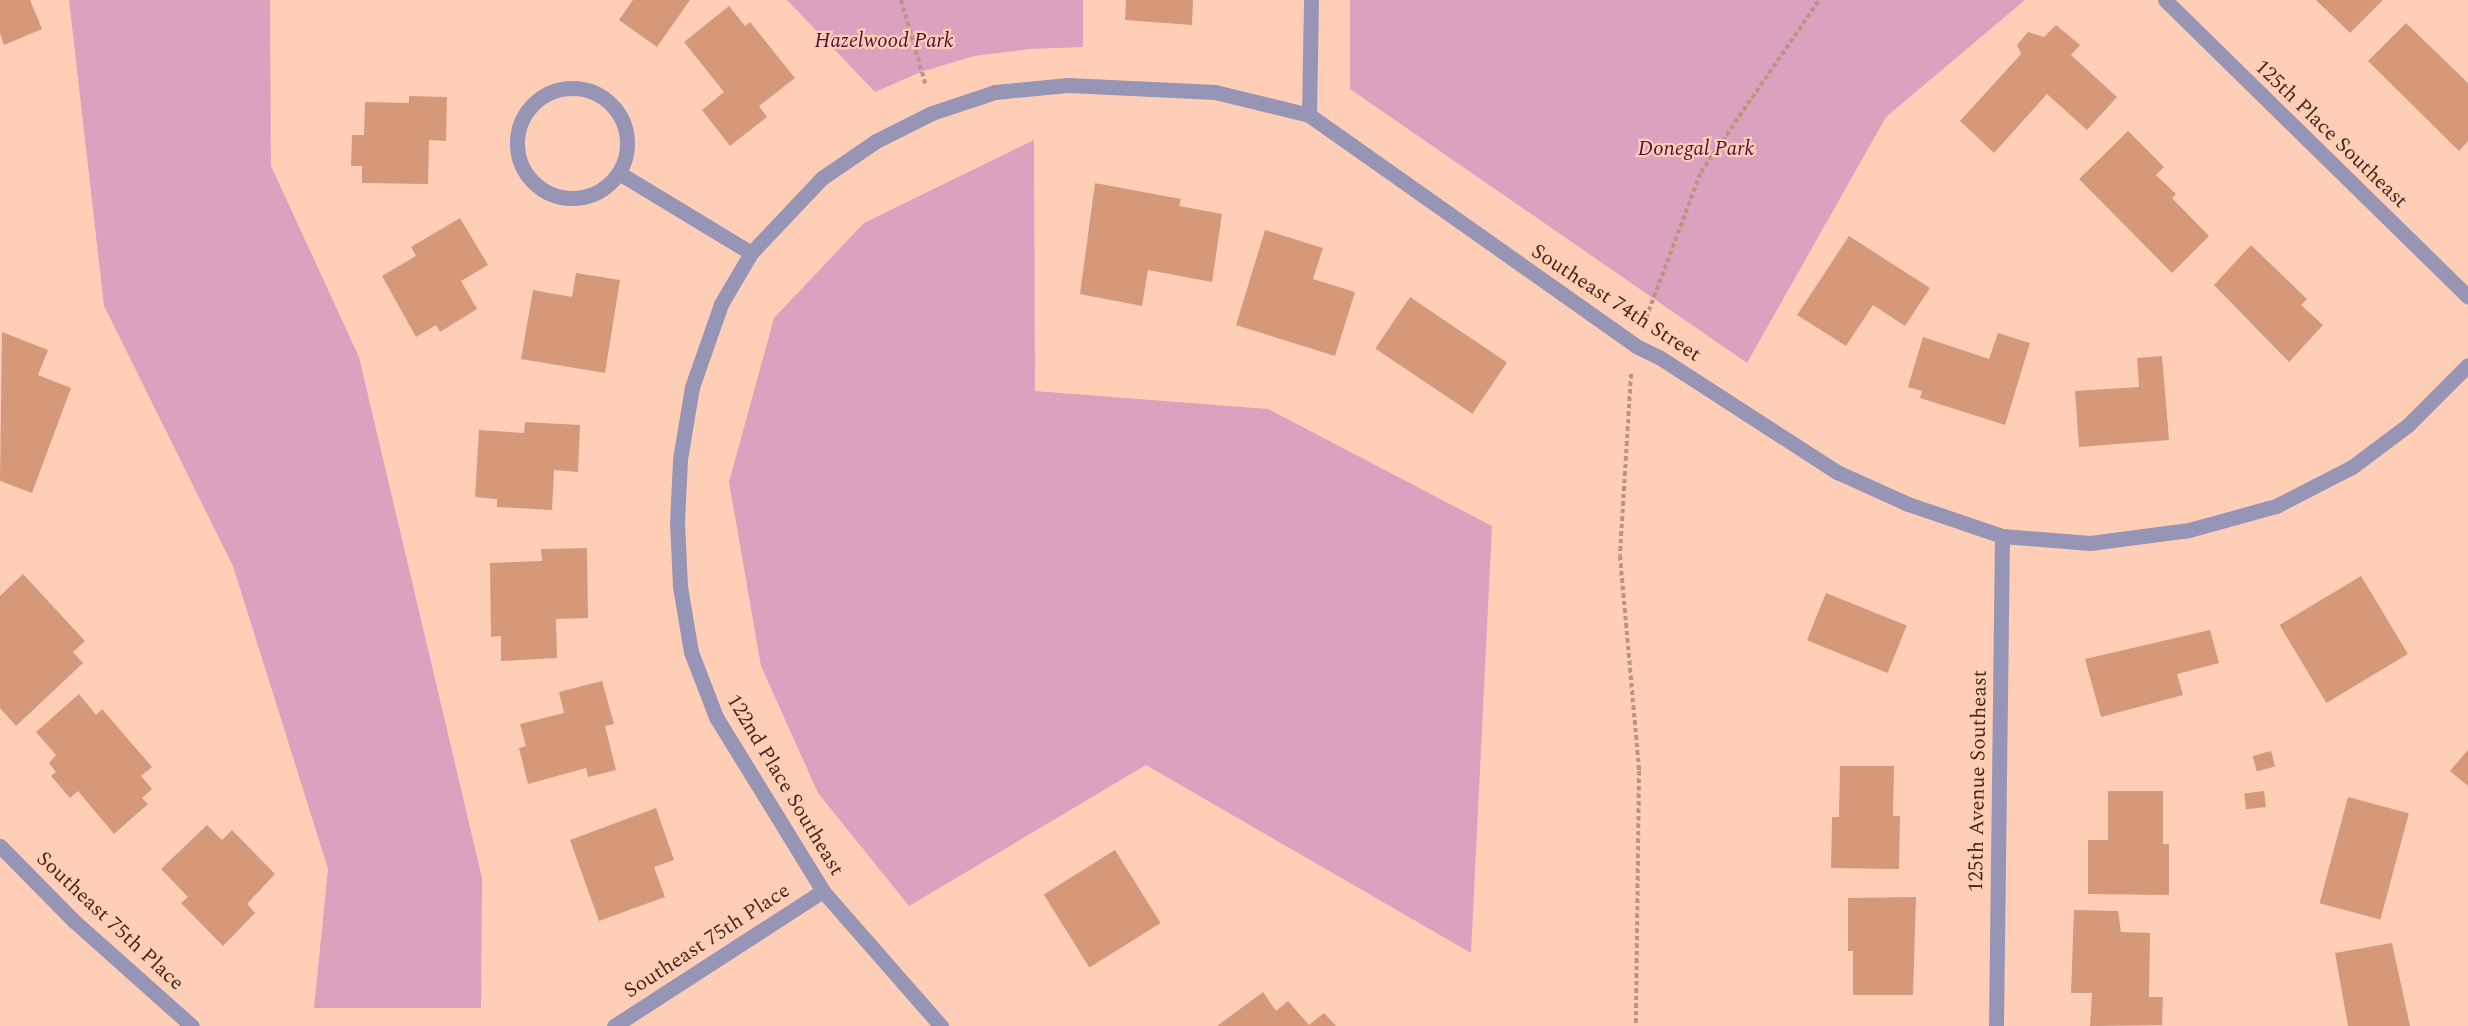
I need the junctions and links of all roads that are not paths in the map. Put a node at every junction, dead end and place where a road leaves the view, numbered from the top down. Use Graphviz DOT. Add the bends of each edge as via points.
graph roads {
  1 [pos="1311,0"];
  2 [pos="2165,0"];
  3 [pos="1309,115"];
  4 [pos="619,173"];
  5 [pos="752,253"];
  6 [pos="2468,297"];
  7 [pos="2468,365"];
  8 [pos="2002,536"];
  9 [pos="0,846"];
  10 [pos="823,891"];
  11 [pos="192,1026"];
  12 [pos="614,1026"];
  13 [pos="941,1026"];
  14 [pos="1996,1026"];
  1 -- 3 [label="street"];
  2 -- 6 [label="street, 125th Place Southeast"];
  3 -- 5 [label="street, Southeast 74th Street" via="1215,92 1068,85 995,92 932,113 876,141 822,178"];
  3 -- 8 [label="street, Southeast 74th Street" via="1636,346 1837,472 1908,504"];
  4 -- 4 [label="street" via="627,140 624,123 602,96 568,88 536,100 525,113 518,131 517,151 534,184 550,194 589,196 606,187"];
  4 -- 5 [label="street"];
  5 -- 10 [label="street, 122nd Place Southeast" via="720,304 692,387 680,459 680,586 692,652 716,717"];
  7 -- 8 [label="street, Southeast 74th Street" via="2408,425 2352,468 2276,506 2189,530 2090,543"];
  8 -- 14 [label="street, 125th Avenue Southeast"];
  9 -- 11 [label="street, Southeast 75th Place" via="74,921"];
  10 -- 12 [label="street, Southeast 75th Place"];
  10 -- 13 [label="street, 122nd Place Southeast"];
}
